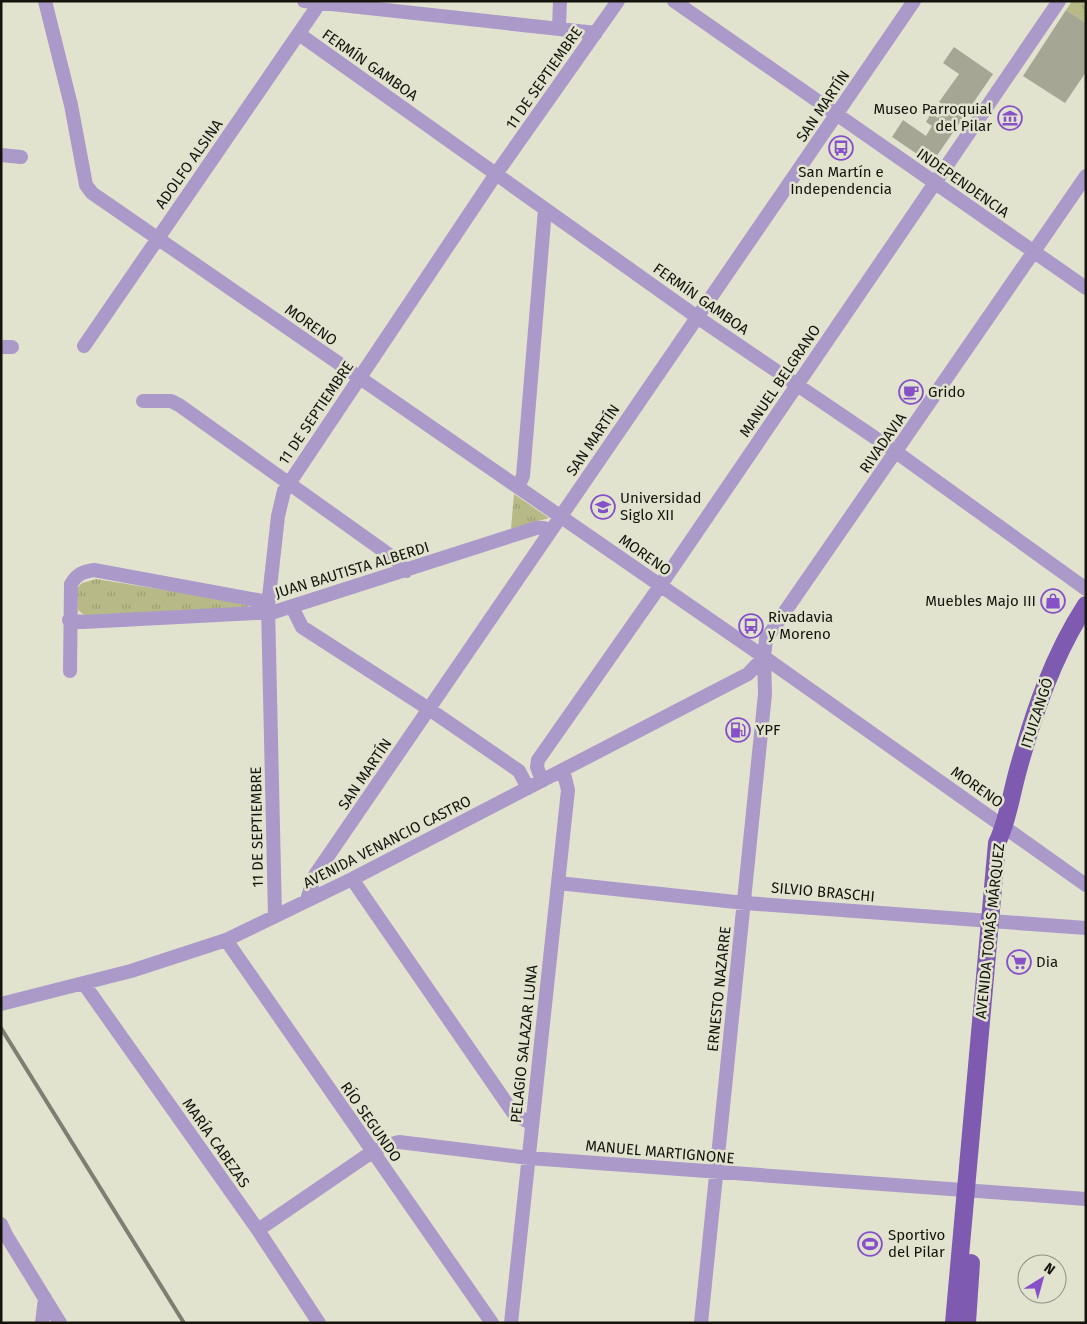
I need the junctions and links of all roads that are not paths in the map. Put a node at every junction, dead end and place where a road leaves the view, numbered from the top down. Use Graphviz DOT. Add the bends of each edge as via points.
graph roads {
  1 [pos="44,1"];
  2 [pos="304,1"];
  3 [pos="560,1"];
  4 [pos="618,1"];
  5 [pos="674,1"];
  6 [pos="914,1"];
  7 [pos="1059,1"];
  8 [pos="320,2"];
  9 [pos="559,28"];
  10 [pos="596,33"];
  11 [pos="299,34"];
  12 [pos="837,114"];
  13 [pos="1,156"];
  14 [pos="21,157"];
  15 [pos="496,174"];
  16 [pos="1086,176"];
  17 [pos="935,184"];
  18 [pos="545,209"];
  19 [pos="158,237"];
  20 [pos="1033,252"];
  21 [pos="1086,288"];
  22 [pos="697,317"];
  23 [pos="84,346"];
  24 [pos="359,379"];
  25 [pos="798,384"];
  26 [pos="143,401"];
  27 [pos="896,452"];
  28 [pos="290,482"];
  29 [pos="518,487"];
  30 [pos="560,517"];
  31 [pos="550,531"];
  32 [pos="406,571"];
  33 [pos="660,586"];
  34 [pos="1086,589"];
  35 [pos="1086,605"];
  36 [pos="268,607"];
  37 [pos="292,607"];
  38 [pos="69,620"];
  39 [pos="764,657"];
  40 [pos="70,671"];
  41 [pos="429,708"];
  42 [pos="563,770"];
  43 [pos="542,781"];
  44 [pos="528,788"];
  45 [pos="1004,827"];
  46 [pos="352,879"];
  47 [pos="558,883"];
  48 [pos="1086,885"];
  49 [pos="306,900"];
  50 [pos="745,903"];
  51 [pos="275,916"];
  52 [pos="994,922"];
  53 [pos="1086,928"];
  54 [pos="226,940"];
  55 [pos="84,984"];
  56 [pos="1,1004"];
  57 [pos="532,1124"];
  58 [pos="372,1152"];
  59 [pos="529,1158"];
  60 [pos="717,1173"];
  61 [pos="971,1191"];
  62 [pos="1086,1199"];
  63 [pos="1,1224"];
  64 [pos="258,1230"];
  65 [pos="45,1298"];
  66 [pos="42,1323"];
  67 [pos="60,1323"];
  68 [pos="319,1323"];
  69 [pos="492,1323"];
  70 [pos="511,1323"];
  71 [pos="701,1323"];
  72 [pos="954,1323"];
  73 [pos="967,1323"];
  1 -- 19 [label="street, MORENO" via="71,105 86,185 92,193"];
  2 -- 8 [label="street"];
  3 -- 9 [label="street"];
  4 -- 10 [label="street, 11 DE SEPTIEMBRE"];
  5 -- 12 [label="street, INDEPENDENCIA"];
  6 -- 12 [label="street, SAN MARTÍN"];
  7 -- 17 [label="street, MANUEL BELGRANO"];
  8 -- 9 [label="street"];
  8 -- 11 [label="street, ADOLFO ALSINA"];
  9 -- 10 [label="street"];
  10 -- 15 [label="street, 11 DE SEPTIEMBRE"];
  11 -- 15 [label="street, FERMÍN GAMBOA"];
  11 -- 19 [label="street, ADOLFO ALSINA"];
  12 -- 17 [label="street, INDEPENDENCIA"];
  12 -- 22 [label="street, SAN MARTÍN"];
  13 -- 14 [label="street"];
  15 -- 18 [label="street, FERMÍN GAMBOA"];
  15 -- 24 [label="street, 11 DE SEPTIEMBRE"];
  16 -- 20 [label="street, RIVADAVIA"];
  17 -- 20 [label="street, INDEPENDENCIA"];
  17 -- 25 [label="street, MANUEL BELGRANO"];
  18 -- 22 [label="street, FERMÍN GAMBOA"];
  18 -- 29 [label="street" via="523,476"];
  19 -- 23 [label="street, ADOLFO ALSINA"];
  19 -- 24 [label="street, MORENO"];
  20 -- 21 [label="street, INDEPENDENCIA"];
  20 -- 27 [label="street, RIVADAVIA"];
  22 -- 25 [label="street, FERMÍN GAMBOA"];
  22 -- 30 [label="street, SAN MARTÍN"];
  24 -- 28 [label="street, 11 DE SEPTIEMBRE"];
  24 -- 29 [label="street, MORENO"];
  25 -- 27 [label="street, FERMÍN GAMBOA"];
  25 -- 33 [label="street, MANUEL BELGRANO"];
  26 -- 28 [label="street" via="171,401 179,405"];
  27 -- 34 [label="street, FERMÍN GAMBOA"];
  27 -- 39 [label="street, RIVADAVIA" via="770,632"];
  28 -- 32 [label="street" via="395,559"];
  28 -- 36 [label="street, 11 DE SEPTIEMBRE" via="284,491 278,516"];
  29 -- 30 [label="street, MORENO"];
  30 -- 31 [label="street, SAN MARTÍN"];
  30 -- 33 [label="street, MORENO"];
  31 -- 32 [label="street, JUAN BAUTISTA ALBERDI" via="536,528"];
  31 -- 41 [label="street, SAN MARTÍN"];
  32 -- 37 [label="street, JUAN BAUTISTA ALBERDI"];
  33 -- 39 [label="street, MORENO"];
  33 -- 43 [label="street, MANUEL BELGRANO" via="538,760"];
  35 -- 45 [label="main road, ITUIZANGÓ" via="1043,689"];
  36 -- 37 [label="street, JUAN BAUTISTA ALBERDI"];
  36 -- 38 [label="street, JUAN BAUTISTA ALBERDI" via="83,622"];
  36 -- 38 [label="street, JUAN BAUTISTA ALBERDI" via="94,570 78,574 70,584"];
  36 -- 51 [label="street, 11 DE SEPTIEMBRE"];
  37 -- 41 [label="street" via="302,627"];
  38 -- 40 [label="street"];
  39 -- 42 [label="street, AVENIDA VENANCIO CASTRO" via="748,674"];
  39 -- 45 [label="street, MORENO"];
  39 -- 50 [label="street, ERNESTO NAZARRE" via="765,694"];
  41 -- 44 [label="street" via="519,771"];
  41 -- 49 [label="street, SAN MARTÍN" via="315,875"];
  42 -- 43 [label="street, AVENIDA VENANCIO CASTRO"];
  42 -- 47 [label="street, PELAGIO SALAZAR LUNA" via="568,790"];
  43 -- 44 [label="street, AVENIDA VENANCIO CASTRO"];
  44 -- 46 [label="street, AVENIDA VENANCIO CASTRO"];
  45 -- 48 [label="street, MORENO"];
  45 -- 52 [label="main road, AVENIDA TOMÁS MÁRQUEZ" via="997,843"];
  46 -- 49 [label="street, AVENIDA VENANCIO CASTRO"];
  46 -- 57 [label="street" via="514,1114"];
  47 -- 50 [label="street, SILVIO BRASCHI"];
  47 -- 57 [label="street, PELAGIO SALAZAR LUNA"];
  49 -- 51 [label="street, AVENIDA VENANCIO CASTRO"];
  50 -- 52 [label="street, SILVIO BRASCHI"];
  50 -- 60 [label="street, ERNESTO NAZARRE"];
  51 -- 54 [label="street, AVENIDA VENANCIO CASTRO"];
  52 -- 53 [label="street, SILVIO BRASCHI"];
  52 -- 61 [label="main road, AVENIDA TOMÁS MÁRQUEZ"];
  54 -- 55 [label="street, AVENIDA VENANCIO CASTRO"];
  54 -- 58 [label="street, RÍO SEGUNDO"];
  55 -- 56 [label="street, AVENIDA VENANCIO CASTRO"];
  55 -- 64 [label="street, MARÍA CABEZAS"];
  57 -- 59 [label="street, PELAGIO SALAZAR LUNA"];
  58 -- 59 [label="street, MANUEL MARTIGNONE" via="400,1142"];
  58 -- 64 [label="street, MANUEL MARTIGNONE"];
  58 -- 69 [label="street, RÍO SEGUNDO"];
  59 -- 60 [label="street, MANUEL MARTIGNONE"];
  59 -- 70 [label="street, PELAGIO SALAZAR LUNA"];
  60 -- 61 [label="street, MANUEL MARTIGNONE"];
  60 -- 71 [label="street, ERNESTO NAZARRE"];
  61 -- 62 [label="street, MANUEL MARTIGNONE"];
  61 -- 72 [label="main road, AVENIDA TOMÁS MÁRQUEZ"];
  61 -- 73 [label="main road, AVENIDA TOMÁS MÁRQUEZ"];
  63 -- 65 [label="street"];
  64 -- 68 [label="street, MARÍA CABEZAS"];
  65 -- 66 [label="street"];
  65 -- 67 [label="street"];
}
